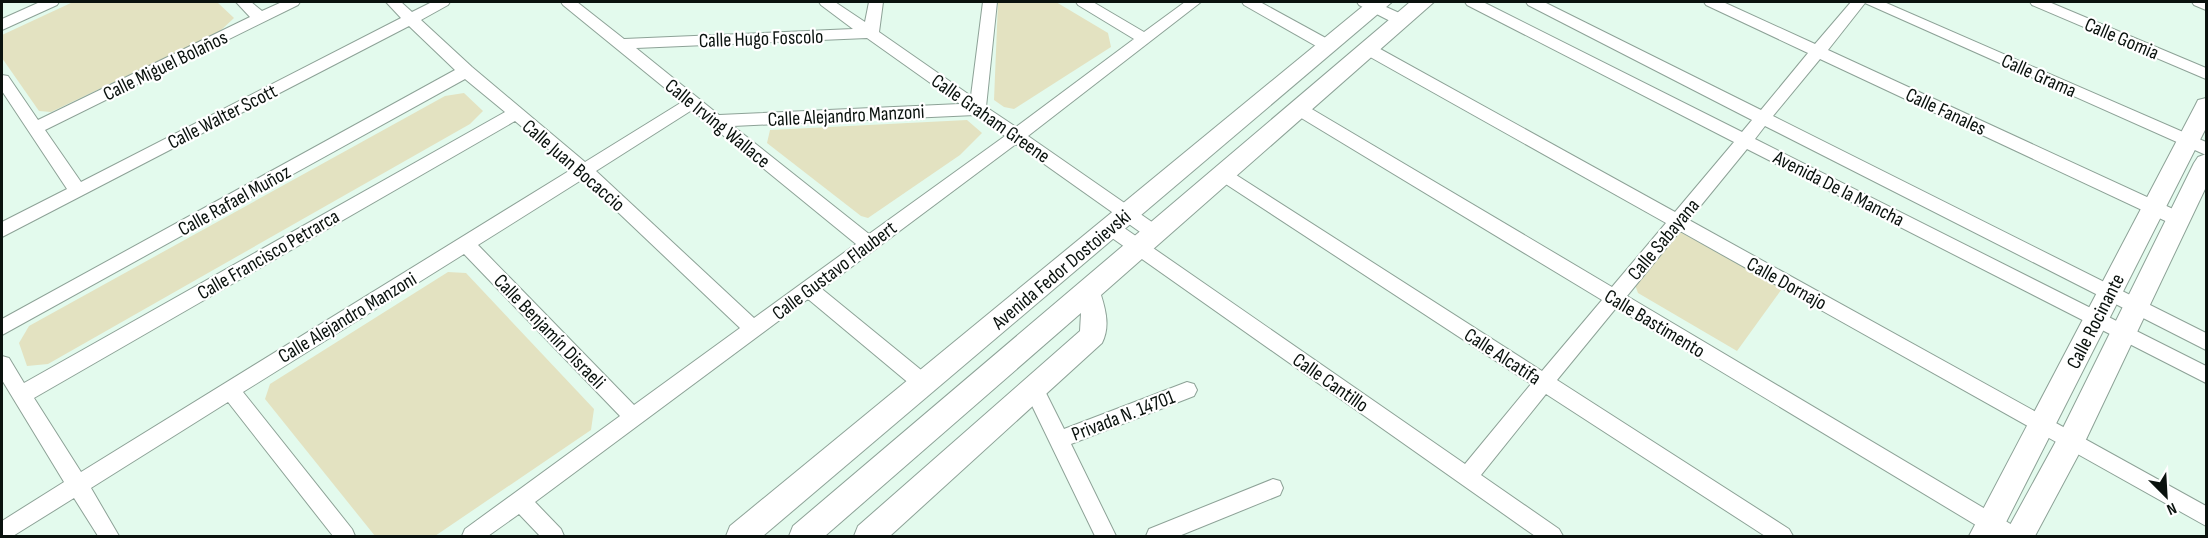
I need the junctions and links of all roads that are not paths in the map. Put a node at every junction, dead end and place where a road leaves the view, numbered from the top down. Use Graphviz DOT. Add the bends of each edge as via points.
graph roads {
  1 [pos="52,2"];
  2 [pos="243,2"];
  3 [pos="293,2"];
  4 [pos="393,2"];
  5 [pos="443,2"];
  6 [pos="568,2"];
  7 [pos="826,2"];
  8 [pos="876,2"];
  9 [pos="990,2"];
  10 [pos="1083,2"];
  11 [pos="1194,2"];
  12 [pos="1249,2"];
  13 [pos="1423,2"];
  14 [pos="1472,2"];
  15 [pos="1533,2"];
  16 [pos="1712,2"];
  17 [pos="1859,2"];
  18 [pos="1872,2"];
  19 [pos="2037,2"];
  20 [pos="2199,2"];
  21 [pos="1373,3"];
  22 [pos="2206,4"];
  23 [pos="260,18"];
  24 [pos="411,18"];
  25 [pos="1401,20"];
  26 [pos="2,25"];
  27 [pos="871,33"];
  28 [pos="1143,38"];
  29 [pos="620,44"];
  30 [pos="1328,46"];
  31 [pos="1368,49"];
  32 [pos="1818,51"];
  33 [pos="466,71"];
  34 [pos="2206,74"];
  35 [pos="2,80"];
  36 [pos="692,103"];
  37 [pos="2206,106"];
  38 [pos="978,109"];
  39 [pos="1299,109"];
  40 [pos="514,114"];
  41 [pos="1763,118"];
  42 [pos="714,121"];
  43 [pos="36,128"];
  44 [pos="1016,136"];
  45 [pos="1745,140"];
  46 [pos="2197,145"];
  47 [pos="2206,163"];
  48 [pos="585,171"];
  49 [pos="1224,175"];
  50 [pos="78,191"];
  51 [pos="2154,208"];
  52 [pos="2180,220"];
  53 [pos="1119,221"];
  54 [pos="1677,222"];
  55 [pos="2,230"];
  56 [pos="1148,240"];
  57 [pos="466,244"];
  58 [pos="869,244"];
  59 [pos="809,289"];
  60 [pos="1087,292"];
  61 [pos="2109,294"];
  62 [pos="1614,298"];
  63 [pos="2138,308"];
  64 [pos="2096,319"];
  65 [pos="2,328"];
  66 [pos="754,330"];
  67 [pos="2123,333"];
  68 [pos="2206,342"];
  69 [pos="2,364"];
  70 [pos="2206,375"];
  71 [pos="1545,382"];
  72 [pos="924,384"];
  73 [pos="1033,387"];
  74 [pos="229,389"];
  75 [pos="1187,390"];
  76 [pos="21,395"];
  77 [pos="633,417"];
  78 [pos="2042,425"];
  79 [pos="1058,440"];
  80 [pos="2071,441"];
  81 [pos="1466,477"];
  82 [pos="76,483"];
  83 [pos="1273,488"];
  84 [pos="520,501"];
  85 [pos="2206,517"];
  86 [pos="2,532"];
  87 [pos="1995,532"];
  88 [pos="109,537"];
  89 [pos="345,537"];
  90 [pos="472,537"];
  91 [pos="554,537"];
  92 [pos="741,537"];
  93 [pos="804,537"];
  94 [pos="868,537"];
  95 [pos="1106,537"];
  96 [pos="1156,537"];
  97 [pos="1552,537"];
  98 [pos="1782,537"];
  99 [pos="2019,537"];
  1 -- 26 [label="street"];
  2 -- 23 [label="street"];
  3 -- 23 [label="street, Calle Miguel Bolaños"];
  4 -- 24 [label="street, Calle Juan Bocaccio"];
  5 -- 24 [label="street, Calle Walter Scott"];
  6 -- 29 [label="street, Calle Irving Wallace"];
  7 -- 27 [label="street, Calle Graham Greene"];
  8 -- 27 [label="street"];
  9 -- 38 [label="street"];
  10 -- 28 [label="street"];
  11 -- 28 [label="street, Calle Gustavo Flaubert"];
  12 -- 30 [label="street"];
  13 -- 25 [label="main road, Avenida Fedor Dostoievski"];
  14 -- 45 [label="street, Avenida De la Mancha"];
  15 -- 41 [label="street, Avenida De la Mancha"];
  16 -- 32 [label="street, Calle Fanales"];
  17 -- 32 [label="street, Calle Sabayana"];
  18 -- 46 [label="street, Calle Grama"];
  19 -- 34 [label="street, Calle Gomia"];
  20 -- 22 [label="street"];
  21 -- 25 [label="street"];
  21 -- 30 [label="main road, Avenida Fedor Dostoievski"];
  23 -- 43 [label="street, Calle Miguel Bolaños"];
  24 -- 33 [label="street, Calle Juan Bocaccio"];
  24 -- 50 [label="street, Calle Walter Scott"];
  25 -- 31 [label="main road, Avenida Fedor Dostoievski"];
  27 -- 29 [label="street, Calle Hugo Foscolo"];
  27 -- 38 [label="street, Calle Graham Greene"];
  28 -- 44 [label="street, Calle Gustavo Flaubert"];
  29 -- 36 [label="street, Calle Irving Wallace"];
  30 -- 53 [label="main road, Avenida Fedor Dostoievski"];
  31 -- 39 [label="main road, Avenida Fedor Dostoievski"];
  31 -- 54 [label="street, Calle Dornajo"];
  32 -- 41 [label="street, Calle Sabayana"];
  32 -- 51 [label="street, Calle Fanales"];
  33 -- 40 [label="street, Calle Juan Bocaccio"];
  33 -- 65 [label="street, Calle Rafael Muñoz"];
  35 -- 43 [label="street"];
  36 -- 42 [label="street, Calle Irving Wallace"];
  36 -- 48 [label="street, Calle Alejandro Manzoni"];
  37 -- 46 [label="main road, Calle Rocinante"];
  38 -- 42 [label="street, Calle Alejandro Manzoni"];
  38 -- 44 [label="street, Calle Graham Greene"];
  39 -- 49 [label="main road, Avenida Fedor Dostoievski"];
  39 -- 62 [label="street, Calle Bastimento"];
  40 -- 48 [label="street, Calle Juan Bocaccio"];
  40 -- 76 [label="street, Calle Francisco Petrarca"];
  41 -- 45 [label="street, Calle Sabayana"];
  41 -- 61 [label="street, Avenida De la Mancha"];
  42 -- 58 [label="street, Calle Irving Wallace"];
  43 -- 50 [label="street"];
  44 -- 53 [label="street, Calle Graham Greene"];
  44 -- 58 [label="street, Calle Gustavo Flaubert"];
  45 -- 54 [label="street, Calle Sabayana"];
  45 -- 64 [label="street, Avenida De la Mancha"];
  46 -- 51 [label="main road, Calle Rocinante"];
  47 -- 52 [label="main road, Calle Rocinante"];
  48 -- 57 [label="street, Calle Alejandro Manzoni"];
  48 -- 66 [label="street, Calle Juan Bocaccio"];
  49 -- 56 [label="main road, Avenida Fedor Dostoievski"];
  49 -- 71 [label="street, Calle Alcatifa"];
  50 -- 55 [label="street, Calle Walter Scott"];
  51 -- 52 [label="street, Calle Fanales"];
  51 -- 61 [label="main road, Calle Rocinante"];
  52 -- 63 [label="main road, Calle Rocinante"];
  53 -- 56 [label="street, Calle Cantillo"];
  53 -- 72 [label="main road, Avenida Fedor Dostoievski"];
  54 -- 62 [label="street, Calle Sabayana"];
  54 -- 78 [label="street, Calle Dornajo"];
  56 -- 60 [label="main road, Avenida Fedor Dostoievski"];
  56 -- 81 [label="street, Calle Cantillo"];
  57 -- 74 [label="street, Calle Alejandro Manzoni"];
  57 -- 77 [label="street, Calle Benjamín Disraeli"];
  58 -- 59 [label="street, Calle Gustavo Flaubert"];
  59 -- 66 [label="street, Calle Gustavo Flaubert"];
  59 -- 72 [label="street"];
  60 -- 73 [label="main road" via="1094,313 1093,335"];
  60 -- 93 [label="main road, Avenida Fedor Dostoievski"];
  61 -- 63 [label="street, Avenida De la Mancha"];
  61 -- 64 [label="main road, Calle Rocinante"];
  62 -- 71 [label="street, Calle Sabayana"];
  62 -- 87 [label="street, Calle Bastimento"];
  63 -- 67 [label="main road, Calle Rocinante"];
  63 -- 68 [label="street, Avenida De la Mancha"];
  64 -- 67 [label="street, Avenida De la Mancha"];
  64 -- 78 [label="main road, Calle Rocinante"];
  66 -- 77 [label="street, Calle Gustavo Flaubert"];
  67 -- 70 [label="street, Avenida De la Mancha"];
  67 -- 80 [label="main road, Calle Rocinante"];
  69 -- 76 [label="street"];
  71 -- 81 [label="street, Calle Sabayana"];
  71 -- 98 [label="street, Calle Alcatifa"];
  72 -- 92 [label="main road, Avenida Fedor Dostoievski"];
  73 -- 79 [label="street"];
  73 -- 94 [label="main road"];
  74 -- 82 [label="street, Calle Alejandro Manzoni"];
  74 -- 89 [label="street"];
  75 -- 79 [label="street, Privada N. 14701"];
  76 -- 82 [label="street"];
  77 -- 84 [label="street, Calle Gustavo Flaubert"];
  78 -- 80 [label="street, Calle Dornajo"];
  78 -- 87 [label="main road, Calle Rocinante"];
  79 -- 95 [label="street"];
  80 -- 85 [label="street, Calle Dornajo"];
  80 -- 99 [label="main road, Calle Rocinante"];
  81 -- 97 [label="street, Calle Cantillo"];
  82 -- 86 [label="street, Calle Alejandro Manzoni"];
  82 -- 88 [label="street"];
  83 -- 96 [label="street"];
  84 -- 90 [label="street, Calle Gustavo Flaubert"];
  84 -- 91 [label="street"];
}
